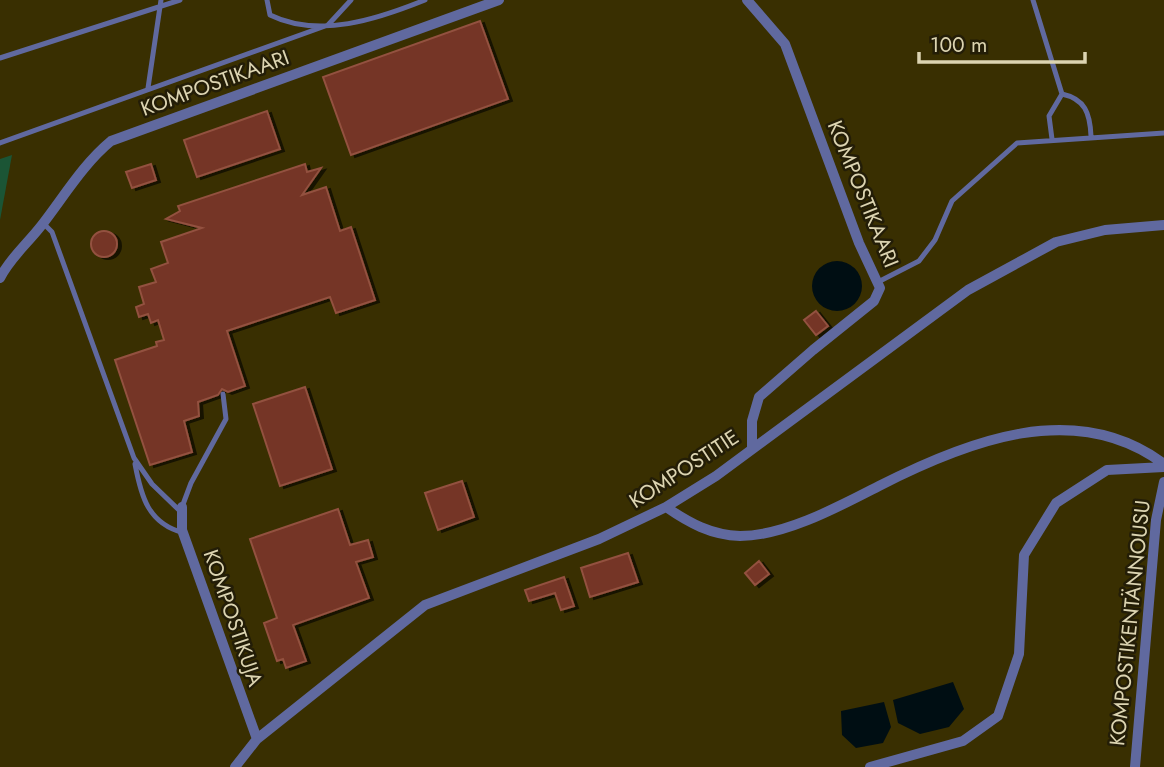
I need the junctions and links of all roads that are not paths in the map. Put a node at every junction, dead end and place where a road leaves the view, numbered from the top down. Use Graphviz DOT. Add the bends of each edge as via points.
graph roads {
  1 [pos="180,0"];
  2 [pos="267,0"];
  3 [pos="351,0"];
  4 [pos="425,0"];
  5 [pos="499,0"];
  6 [pos="747,0"];
  7 [pos="1033,0"];
  8 [pos="160,3"];
  9 [pos="328,25"];
  10 [pos="0,58"];
  11 [pos="148,88"];
  12 [pos="1062,94"];
  13 [pos="1164,133"];
  14 [pos="1091,136"];
  15 [pos="1052,139"];
  16 [pos="0,143"];
  17 [pos="43,223"];
  18 [pos="1164,225"];
  19 [pos="0,278"];
  20 [pos="877,282"];
  21 [pos="223,394"];
  22 [pos="752,448"];
  23 [pos="134,457"];
  24 [pos="1164,466"];
  25 [pos="1164,482"];
  26 [pos="666,508"];
  27 [pos="181,509"];
  28 [pos="184,533"];
  29 [pos="257,739"];
  30 [pos="235,767"];
  31 [pos="870,767"];
  32 [pos="1135,767"];
  1 -- 8 [label="lane"];
  2 -- 9 [label="lane" via="270,15 284,22"];
  3 -- 9 [label="lane"];
  4 -- 9 [label="lane" via="369,20"];
  5 -- 17 [label="street, KOMPOSTIKAARI" via="111,141"];
  6 -- 20 [label="street, KOMPOSTIKAARI" via="785,44"];
  7 -- 12 [label="lane"];
  8 -- 10 [label="lane"];
  8 -- 11 [label="lane"];
  9 -- 11 [label="lane"];
  11 -- 16 [label="lane"];
  12 -- 14 [label="lane" via="1083,103"];
  12 -- 15 [label="lane" via="1049,116"];
  13 -- 14 [label="lane"];
  14 -- 15 [label="lane"];
  15 -- 20 [label="lane" via="1017,143 1006,151 951,201 935,240 919,261"];
  17 -- 19 [label="street, KOMPOSTIKAARI"];
  17 -- 23 [label="lane" via="52,232"];
  18 -- 22 [label="street, KOMPOSTITIE" via="1105,230 1056,242 1031,255 968,290"];
  20 -- 22 [label="street, KOMPOSTIKAARI" via="880,288 874,301 759,397 752,421"];
  21 -- 27 [label="lane" via="226,419"];
  22 -- 26 [label="street, KOMPOSTITIE"];
  23 -- 27 [label="lane" via="152,484"];
  23 -- 28 [label="lane" via="147,508 164,526"];
  24 -- 26 [label="street" via="1121,438 1084,431 1043,432 1008,435 957,450 826,513 741,536 709,532"];
  24 -- 31 [label="street" via="1107,470 1056,503 1024,555 1019,654 998,716 963,741"];
  25 -- 32 [label="street, KOMPOSTIKENTÄNNOUSU" via="1156,520"];
  26 -- 29 [label="street, KOMPOSTITIE" via="599,539 425,605"];
  27 -- 28 [label="street, KOMPOSTIKUJA"];
  28 -- 29 [label="street, KOMPOSTIKUJA"];
  29 -- 30 [label="street, KOMPOSTITIE"];
}
